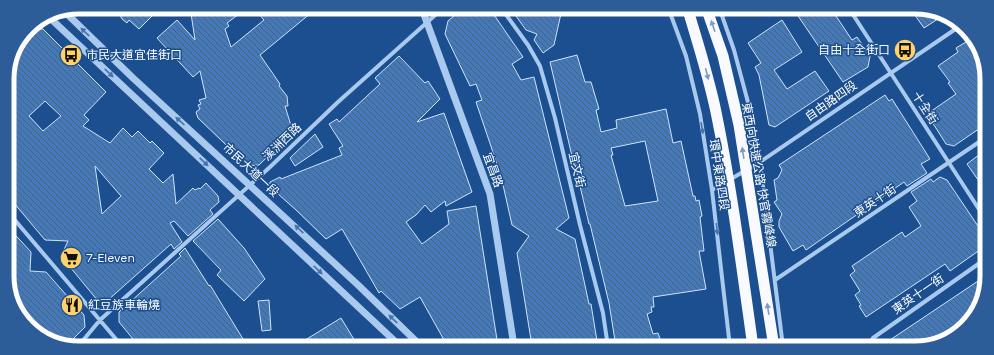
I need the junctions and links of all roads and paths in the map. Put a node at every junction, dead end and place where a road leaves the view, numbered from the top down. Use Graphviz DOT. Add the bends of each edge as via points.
graph roads {
  1 [pos="425,14"];
  2 [pos="437,14"];
  3 [pos="506,14"];
  4 [pos="670,14"];
  5 [pos="689,14"];
  6 [pos="708,14"];
  7 [pos="721,14"];
  8 [pos="853,14"];
  9 [pos="68,15"];
  10 [pos="52,20"];
  11 [pos="428,22"];
  12 [pos="955,29"];
  13 [pos="890,72"];
  14 [pos="980,141"];
  15 [pos="760,162"];
  16 [pos="949,163"];
  17 [pos="250,185"];
  18 [pos="712,190"];
  19 [pos="239,195"];
  20 [pos="980,211"];
  21 [pos="14,219"];
  22 [pos="980,263"];
  23 [pos="775,280"];
  24 [pos="100,320"];
  25 [pos="82,341"];
  26 [pos="118,341"];
  27 [pos="395,341"];
  28 [pos="416,341"];
  29 [pos="513,341"];
  30 [pos="607,341"];
  31 [pos="729,341"];
  32 [pos="752,341"];
  33 [pos="773,341"];
  34 [pos="782,341"];
  35 [pos="871,341"];
  1 -- 11 [label="street, 宜昌路"];
  2 -- 11 [label="street, 溪洲西路"];
  3 -- 30 [label="street, 宜文街" via="540,66 601,306"];
  4 -- 18 [label="street, 環中東路四段, one-way" via="686,56 700,114"];
  5 -- 32 [label="highway, one-way" via="716,112 736,223"];
  33 -- 6 [label="highway, 東西向快速公路 快官霧峰線, one-way" via="739,125 723,56"];
  7 -- 15 [label="street" via="749,106"];
  8 -- 13 [label="street, 十全街"];
  17 -- 9 [label="street, 市民大道一段, one-way"];
  10 -- 19 [label="street, one-way"];
  11 -- 17 [label="street, 溪洲西路"];
  11 -- 29 [label="street, 宜昌路" via="490,194"];
  12 -- 13 [label="street, 自由路四段"];
  13 -- 15 [label="street, 自由路四段"];
  13 -- 16 [label="street, 十全街"];
  14 -- 16 [label="street, 東英十街"];
  15 -- 18 [label="street, 自由路四段"];
  15 -- 23 [label="street"];
  16 -- 20 [label="street, 十全街"];
  16 -- 23 [label="street, 東英十街"];
  17 -- 19 [label="street, 溪洲西路"];
  28 -- 17 [label="street, 市民大道一段, one-way"];
  18 -- 31 [label="street, 環中東路四段, one-way"];
  19 -- 24 [label="street, 溪洲西路"];
  19 -- 27 [label="street, one-way"];
  21 -- 24 [label="street"];
  22 -- 35 [label="street, 東英十一街"];
  23 -- 34 [label="street"];
  24 -- 25 [label="street, 溪洲西路"];
  24 -- 26 [label="street"];
}
